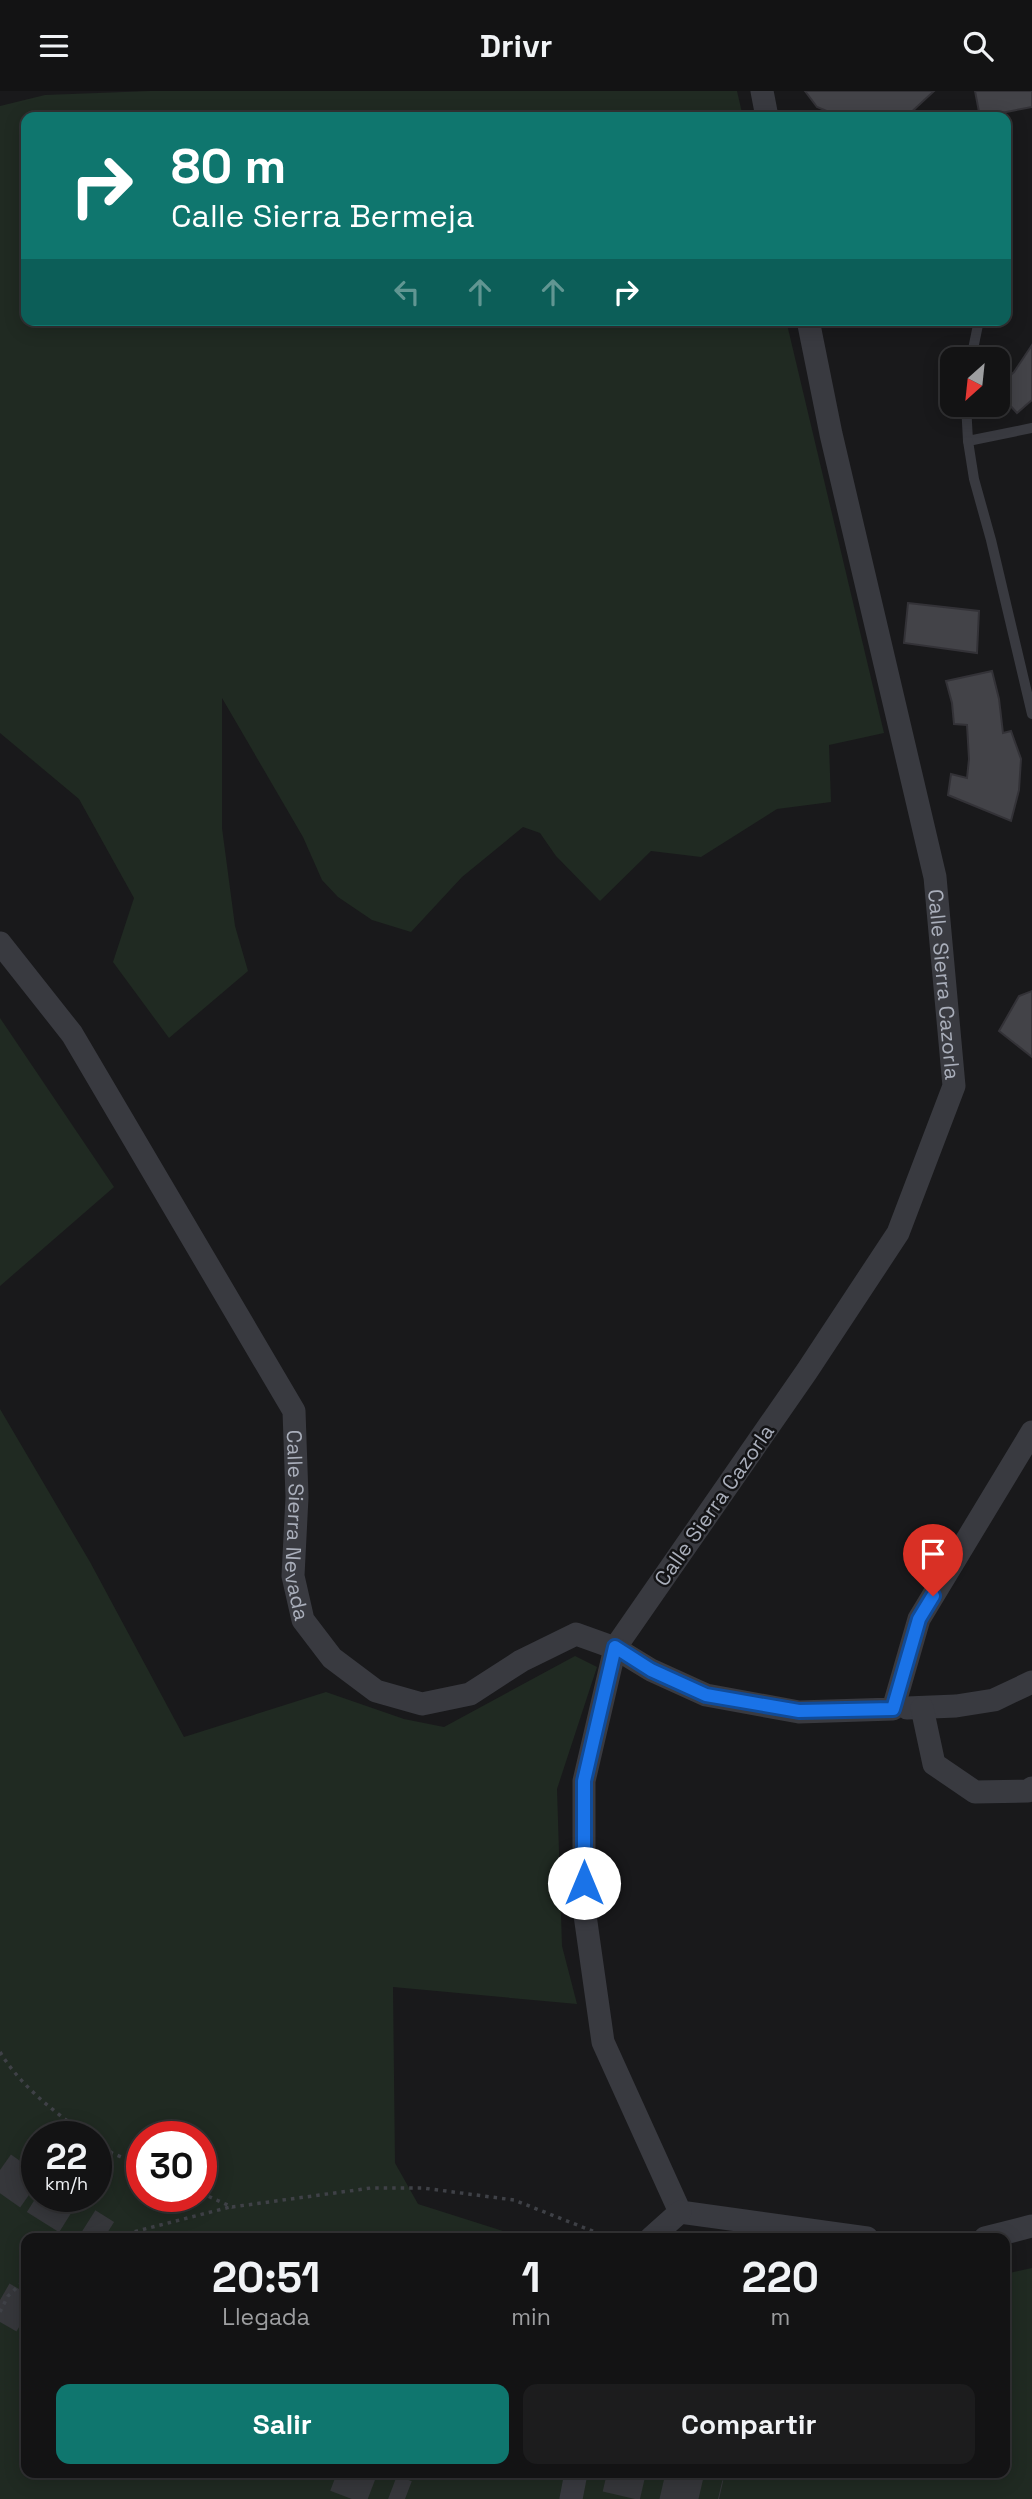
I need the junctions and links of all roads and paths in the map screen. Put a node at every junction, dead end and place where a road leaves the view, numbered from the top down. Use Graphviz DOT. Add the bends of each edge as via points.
graph roads {
  1 [pos="762,91"];
  2 [pos="767,112"];
  3 [pos="809,326"];
  4 [pos="978,326"];
  5 [pos="973,347"];
  6 [pos="967,417"];
  7 [pos="1032,428"];
  8 [pos="968,442"];
  9 [pos="1032,714"];
  10 [pos="0,943"];
  11 [pos="1032,1433"];
  12 [pos="615,1647"];
  13 [pos="1032,1682"];
  14 [pos="922,1708"];
  15 [pos="893,1709"];
  16 [pos="1032,1788"];
  17 [pos="0,2052"];
  18 [pos="67,2121"];
  19 [pos="217,2200"];
  20 [pos="232,2207"];
  21 [pos="680,2212"];
  22 [pos="1032,2226"];
  23 [pos="130,2233"];
  24 [pos="597,2233"];
  25 [pos="657,2233"];
  26 [pos="831,2233"];
  27 [pos="1005,2233"];
  28 [pos="21,2284"];
  29 [pos="0,2312"];
  30 [pos="575,2478"];
  31 [pos="571,2499"];
  1 -- 2 [label="street"];
  3 -- 12 [label="street, Calle Sierra Cazorla" via="935,877 954,1086 898,1233"];
  4 -- 5 [label="lane"];
  6 -- 8 [label="lane"];
  7 -- 8 [label="lane"];
  8 -- 9 [label="lane"];
  10 -- 12 [label="street, Calle Sierra Nevada" via="72,1034 294,1411 297,1497 293,1576 303,1620 332,1658 376,1691 422,1704 470,1694 520,1661 576,1634"];
  11 -- 15 [label="street" via="919,1619"];
  12 -- 15 [label="street, Calle Sierra Nevada" via="651,1670 706,1695 799,1711"];
  12 -- 21 [label="street" via="584,1781 584,1908 603,2042"];
  13 -- 14 [label="street, Calle Sierra Nevada" via="994,1700"];
  14 -- 15 [label="street, Calle Sierra Nevada"];
  14 -- 16 [label="street" via="934,1764 975,1791"];
  17 -- 18 [label="path" via="13,2074"];
  19 -- 20 [label="path"];
  20 -- 23 [label="path"];
  20 -- 24 [label="path" via="370,2188 423,2188 514,2200"];
  21 -- 25 [label="street"];
  21 -- 26 [label="street"];
  22 -- 27 [label="street"];
  28 -- 29 [label="path"];
  30 -- 31 [label="street"];
}
